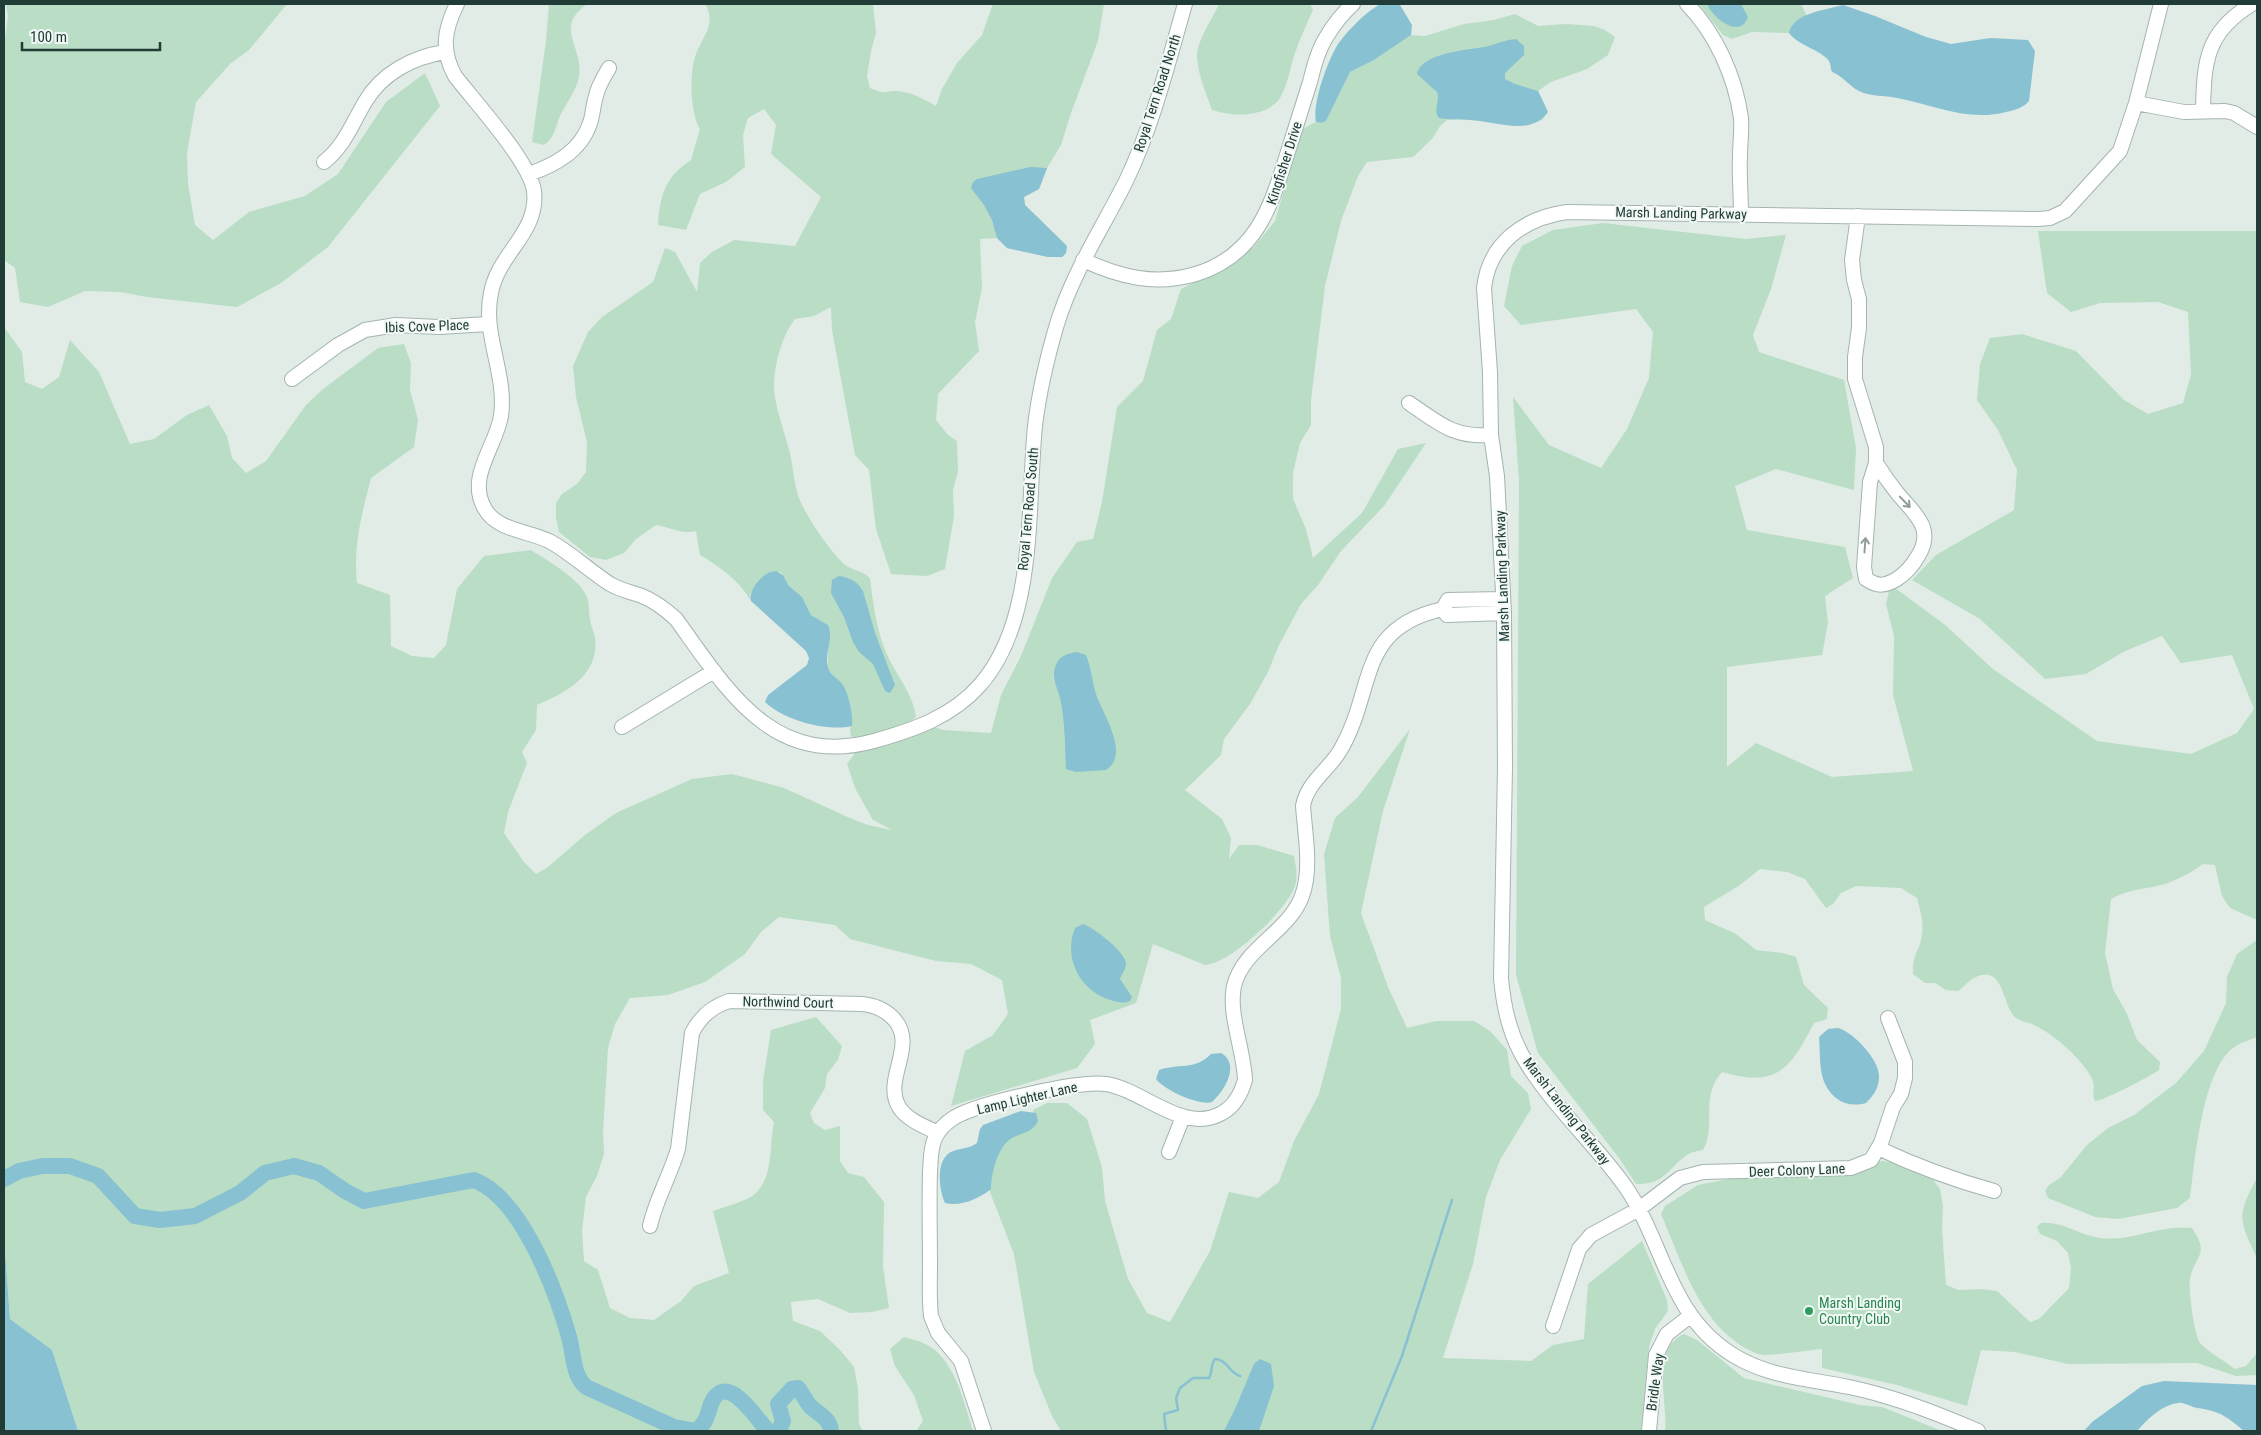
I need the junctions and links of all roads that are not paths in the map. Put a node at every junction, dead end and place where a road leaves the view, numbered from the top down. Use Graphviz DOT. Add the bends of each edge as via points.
graph roads {
  1 [pos="457,4"];
  2 [pos="1185,4"];
  3 [pos="1353,4"];
  4 [pos="1687,4"];
  5 [pos="2161,4"];
  6 [pos="2252,4"];
  7 [pos="445,52"];
  8 [pos="609,68"];
  9 [pos="2136,103"];
  10 [pos="2204,111"];
  11 [pos="2257,128"];
  12 [pos="324,162"];
  13 [pos="529,174"];
  14 [pos="1741,214"];
  15 [pos="1858,216"];
  16 [pos="1082,260"];
  17 [pos="488,324"];
  18 [pos="292,379"];
  19 [pos="1409,404"];
  20 [pos="1491,435"];
  21 [pos="1876,463"];
  22 [pos="1470,599"];
  23 [pos="1504,606"];
  24 [pos="1443,609"];
  25 [pos="1470,614"];
  26 [pos="714,672"];
  27 [pos="622,727"];
  28 [pos="1888,1018"];
  29 [pos="1184,1117"];
  30 [pos="938,1133"];
  31 [pos="1878,1148"];
  32 [pos="1168,1152"];
  33 [pos="1994,1191"];
  34 [pos="1639,1209"];
  35 [pos="650,1226"];
  36 [pos="1690,1316"];
  37 [pos="1553,1326"];
  38 [pos="984,1431"];
  39 [pos="1649,1431"];
  40 [pos="1978,1431"];
  1 -- 7 [label="street, Royal Tern Road South" via="445,32"];
  2 -- 16 [label="street, Royal Tern Road North" via="1150,124 1126,180"];
  3 -- 16 [label="street, Kingfisher Drive" via="1333,25 1322,45 1273,200 1260,225 1243,246 1212,267 1186,277 1166,280 1130,278"];
  4 -- 14 [label="street" via="1717,44 1735,92 1741,125"];
  5 -- 9 [label="street, Marsh Landing Parkway"];
  6 -- 10 [label="street" via="2228,21 2215,38 2206,65"];
  7 -- 12 [label="street" via="406,64 381,82 367,99 343,143"];
  7 -- 13 [label="street, Royal Tern Road South" via="455,76"];
  8 -- 13 [label="street" via="599,87 590,124 578,144 557,162"];
  9 -- 10 [label="street" via="2166,110"];
  9 -- 15 [label="street, Marsh Landing Parkway" via="2127,133 2114,159 2059,215 2038,219"];
  10 -- 11 [label="street" via="2234,113"];
  13 -- 17 [label="street, Royal Tern Road South" via="534,192 531,218 494,280"];
  14 -- 15 [label="street, Marsh Landing Parkway"];
  14 -- 20 [label="street, Marsh Landing Parkway" via="1567,212 1537,218 1515,232 1496,254 1485,276"];
  15 -- 21 [label="street" via="1852,260 1859,299 1855,379 1876,447"];
  16 -- 26 [label="street, Royal Tern Road South" via="1058,320 1040,392 1032,462 1028,545 1021,589 1001,653 980,685 952,709 915,729 865,743 824,745 795,739 767,726 740,704"];
  17 -- 18 [label="street, Ibis Cove Place" via="396,325 365,330 338,345"];
  17 -- 26 [label="street, Royal Tern Road South" via="500,372 502,401 497,432 478,481 484,509 501,524 552,543 611,584 666,609"];
  19 -- 20 [label="street" via="1457,433 1473,437"];
  20 -- 23 [label="street, Marsh Landing Parkway" via="1497,476"];
  21 -- 21 [label="street, one-way" via="1925,529 1924,547 1914,563 1886,585 1874,585 1866,579 1864,567 1870,482"];
  22 -- 23 [label="street, Lamp Lighter Lane"];
  22 -- 24 [label="street, Lamp Lighter Lane" via="1448,600"];
  22 -- 25 [label="street"];
  23 -- 25 [label="street, Lamp Lighter Lane"];
  23 -- 34 [label="street, Marsh Landing Parkway" via="1501,979 1504,1007 1525,1061 1611,1168"];
  24 -- 25 [label="street, Lamp Lighter Lane" via="1447,615"];
  24 -- 29 [label="street, Lamp Lighter Lane" via="1412,618 1381,644 1348,737 1305,796 1307,870 1302,897 1285,922 1246,961 1234,987 1244,1069 1239,1097 1217,1116 1198,1120"];
  26 -- 27 [label="street"];
  28 -- 31 [label="street, Deer Colony Lane" via="1904,1062 1904,1078 1901,1094 1892,1107"];
  29 -- 30 [label="street, Lamp Lighter Lane" via="1120,1087 1101,1083 994,1103 957,1116"];
  29 -- 32 [label="street"];
  30 -- 35 [label="street, Northwind Court" via="911,1119 897,1102 895,1083 903,1038 888,1012 862,1004 729,1002 700,1018 692,1033 678,1149"];
  30 -- 38 [label="street" via="931,1150 931,1316 938,1333 961,1362"];
  31 -- 33 [label="street" via="1959,1182"];
  31 -- 34 [label="street, Deer Colony Lane" via="1871,1160 1851,1168 1703,1172 1680,1178"];
  34 -- 36 [label="street, Marsh Landing Parkway"];
  34 -- 37 [label="street, Deer Colony Lane" via="1584,1241"];
  36 -- 39 [label="street, Bridle Way" via="1667,1334 1656,1355"];
  36 -- 40 [label="street, Marsh Landing Parkway" via="1717,1344 1749,1363 1788,1376 1879,1394"];
}
